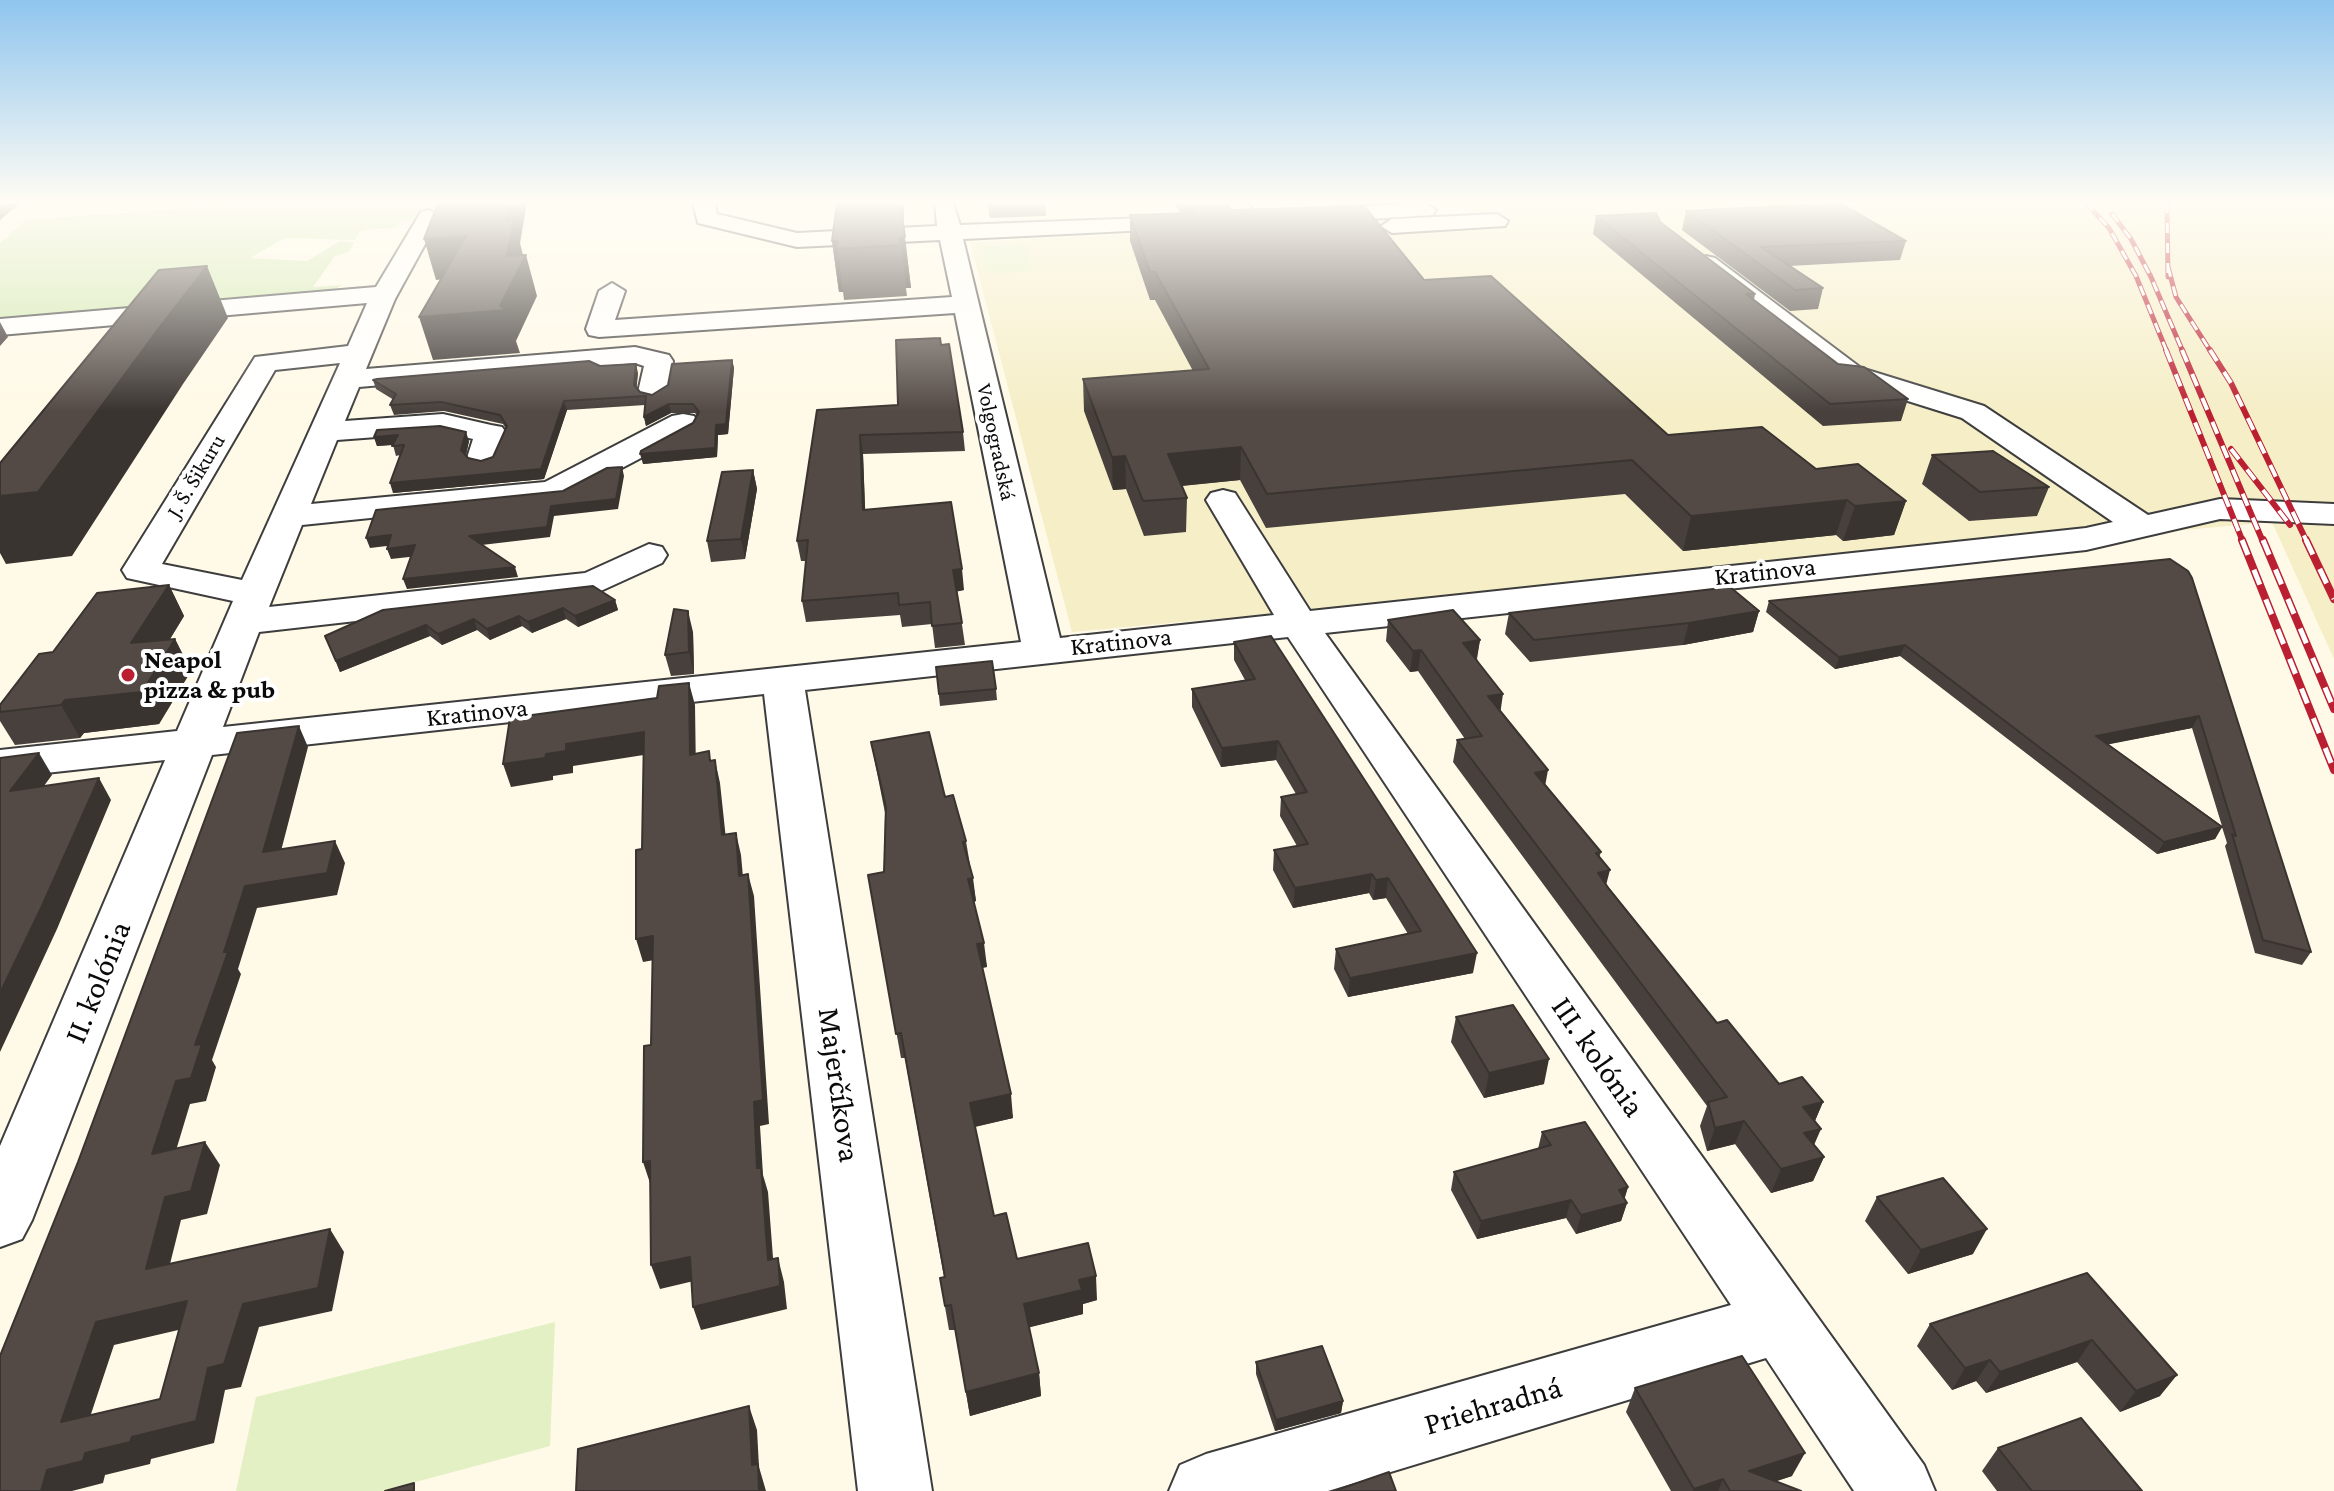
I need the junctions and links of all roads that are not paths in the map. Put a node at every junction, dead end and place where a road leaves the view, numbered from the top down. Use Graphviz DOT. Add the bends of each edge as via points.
graph roads {
  1 [pos="397,273"];
  2 [pos="959,273"];
  3 [pos="1719,273"];
  4 [pos="612,291"];
  5 [pos="385,294"];
  6 [pos="966,304"];
  7 [pos="0,327"];
  8 [pos="353,366"];
  9 [pos="653,392"];
  10 [pos="683,423"];
  11 [pos="325,432"];
  12 [pos="483,458"];
  13 [pos="1223,500"];
  14 [pos="2334,514"];
  15 [pos="289,516"];
  16 [pos="2145,528"];
  17 [pos="649,555"];
  18 [pos="249,608"];
  19 [pos="1298,623"];
  20 [pos="1043,651"];
  21 [pos="783,679"];
  22 [pos="196,744"];
  23 [pos="0,764"];
  24 [pos="0,1220"];
  25 [pos="1780,1322"];
  26 [pos="895,1491"];
  27 [pos="1206,1491"];
  28 [pos="1898,1491"];
  1 -- 5 [label="street"];
  2 -- 6 [label="street, Volgogradská"];
  3 -- 16 [label="street" via="1851,374 1973,412"];
  4 -- 6 [label="street" via="599,329"];
  5 -- 7 [label="street"];
  5 -- 8 [label="street"];
  6 -- 20 [label="street, Volgogradská"];
  8 -- 9 [label="street, J. Š. Šikuru" via="635,355 659,361"];
  8 -- 11 [label="street"];
  8 -- 18 [label="street, J. Š. Šikuru" via="265,363 140,570"];
  10 -- 15 [label="street" via="553,491"];
  11 -- 12 [label="street" via="443,423 491,434"];
  11 -- 15 [label="street"];
  13 -- 19 [label="street, III. kolónia"];
  14 -- 16 [label="street, Kratinova" via="2239,509 2190,514"];
  15 -- 18 [label="street"];
  16 -- 19 [label="street, Kratinova" via="2086,539"];
  17 -- 18 [label="street, J. Š. Šikuru" via="594,583"];
  18 -- 22 [label="street"];
  19 -- 20 [label="street, Kratinova"];
  19 -- 25 [label="street, III. kolónia"];
  20 -- 21 [label="street, Kratinova"];
  21 -- 22 [label="street, Kratinova"];
  21 -- 26 [label="street, Majerčíkova"];
  22 -- 23 [label="street, Kratinova"];
  22 -- 24 [label="street, II. kolónia"];
  25 -- 27 [label="street, Priehradná"];
  25 -- 28 [label="street, III. kolónia"];
}
